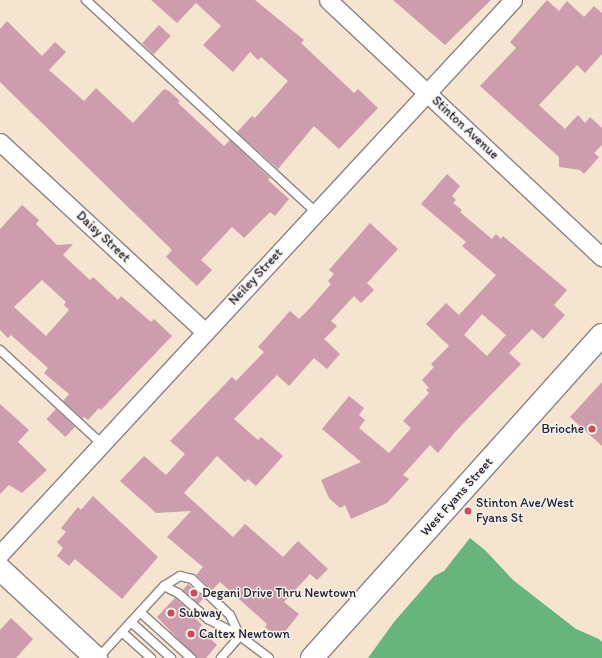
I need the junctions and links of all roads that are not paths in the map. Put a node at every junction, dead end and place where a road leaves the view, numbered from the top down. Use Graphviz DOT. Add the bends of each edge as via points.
graph roads {
  1 [pos="86,0"];
  2 [pos="328,0"];
  3 [pos="512,0"];
  4 [pos="426,92"];
  5 [pos="0,142"];
  6 [pos="316,212"];
  7 [pos="602,257"];
  8 [pos="205,332"];
  9 [pos="602,335"];
  10 [pos="0,350"];
  11 [pos="102,444"];
  12 [pos="0,554"];
  13 [pos="0,569"];
  14 [pos="164,586"];
  15 [pos="140,612"];
  16 [pos="131,622"];
  17 [pos="122,632"];
  18 [pos="240,636"];
  19 [pos="97,658"];
  20 [pos="151,658"];
  21 [pos="171,658"];
  22 [pos="191,658"];
  23 [pos="221,658"];
  24 [pos="269,658"];
  25 [pos="312,658"];
  1 -- 6 [label="lane"];
  2 -- 4 [label="street, Stinton Avenue"];
  3 -- 4 [label="street, Neiley Street"];
  4 -- 6 [label="street, Neiley Street"];
  4 -- 7 [label="street, Stinton Avenue"];
  5 -- 8 [label="street, Daisy Street"];
  6 -- 8 [label="street, Neiley Street"];
  8 -- 11 [label="street, Neiley Street"];
  9 -- 25 [label="main road, West Fyans Street"];
  10 -- 11 [label="lane"];
  11 -- 12 [label="street, Neiley Street"];
  13 -- 19 [label="main road"];
  14 -- 15 [label="lane"];
  14 -- 18 [label="lane" via="178,593 208,619"];
  14 -- 18 [label="lane" via="180,576 192,579 230,615"];
  15 -- 16 [label="lane"];
  15 -- 22 [label="lane"];
  16 -- 17 [label="lane"];
  16 -- 21 [label="lane"];
  17 -- 19 [label="lane"];
  17 -- 20 [label="lane"];
  18 -- 23 [label="lane"];
  18 -- 24 [label="lane"];
}
